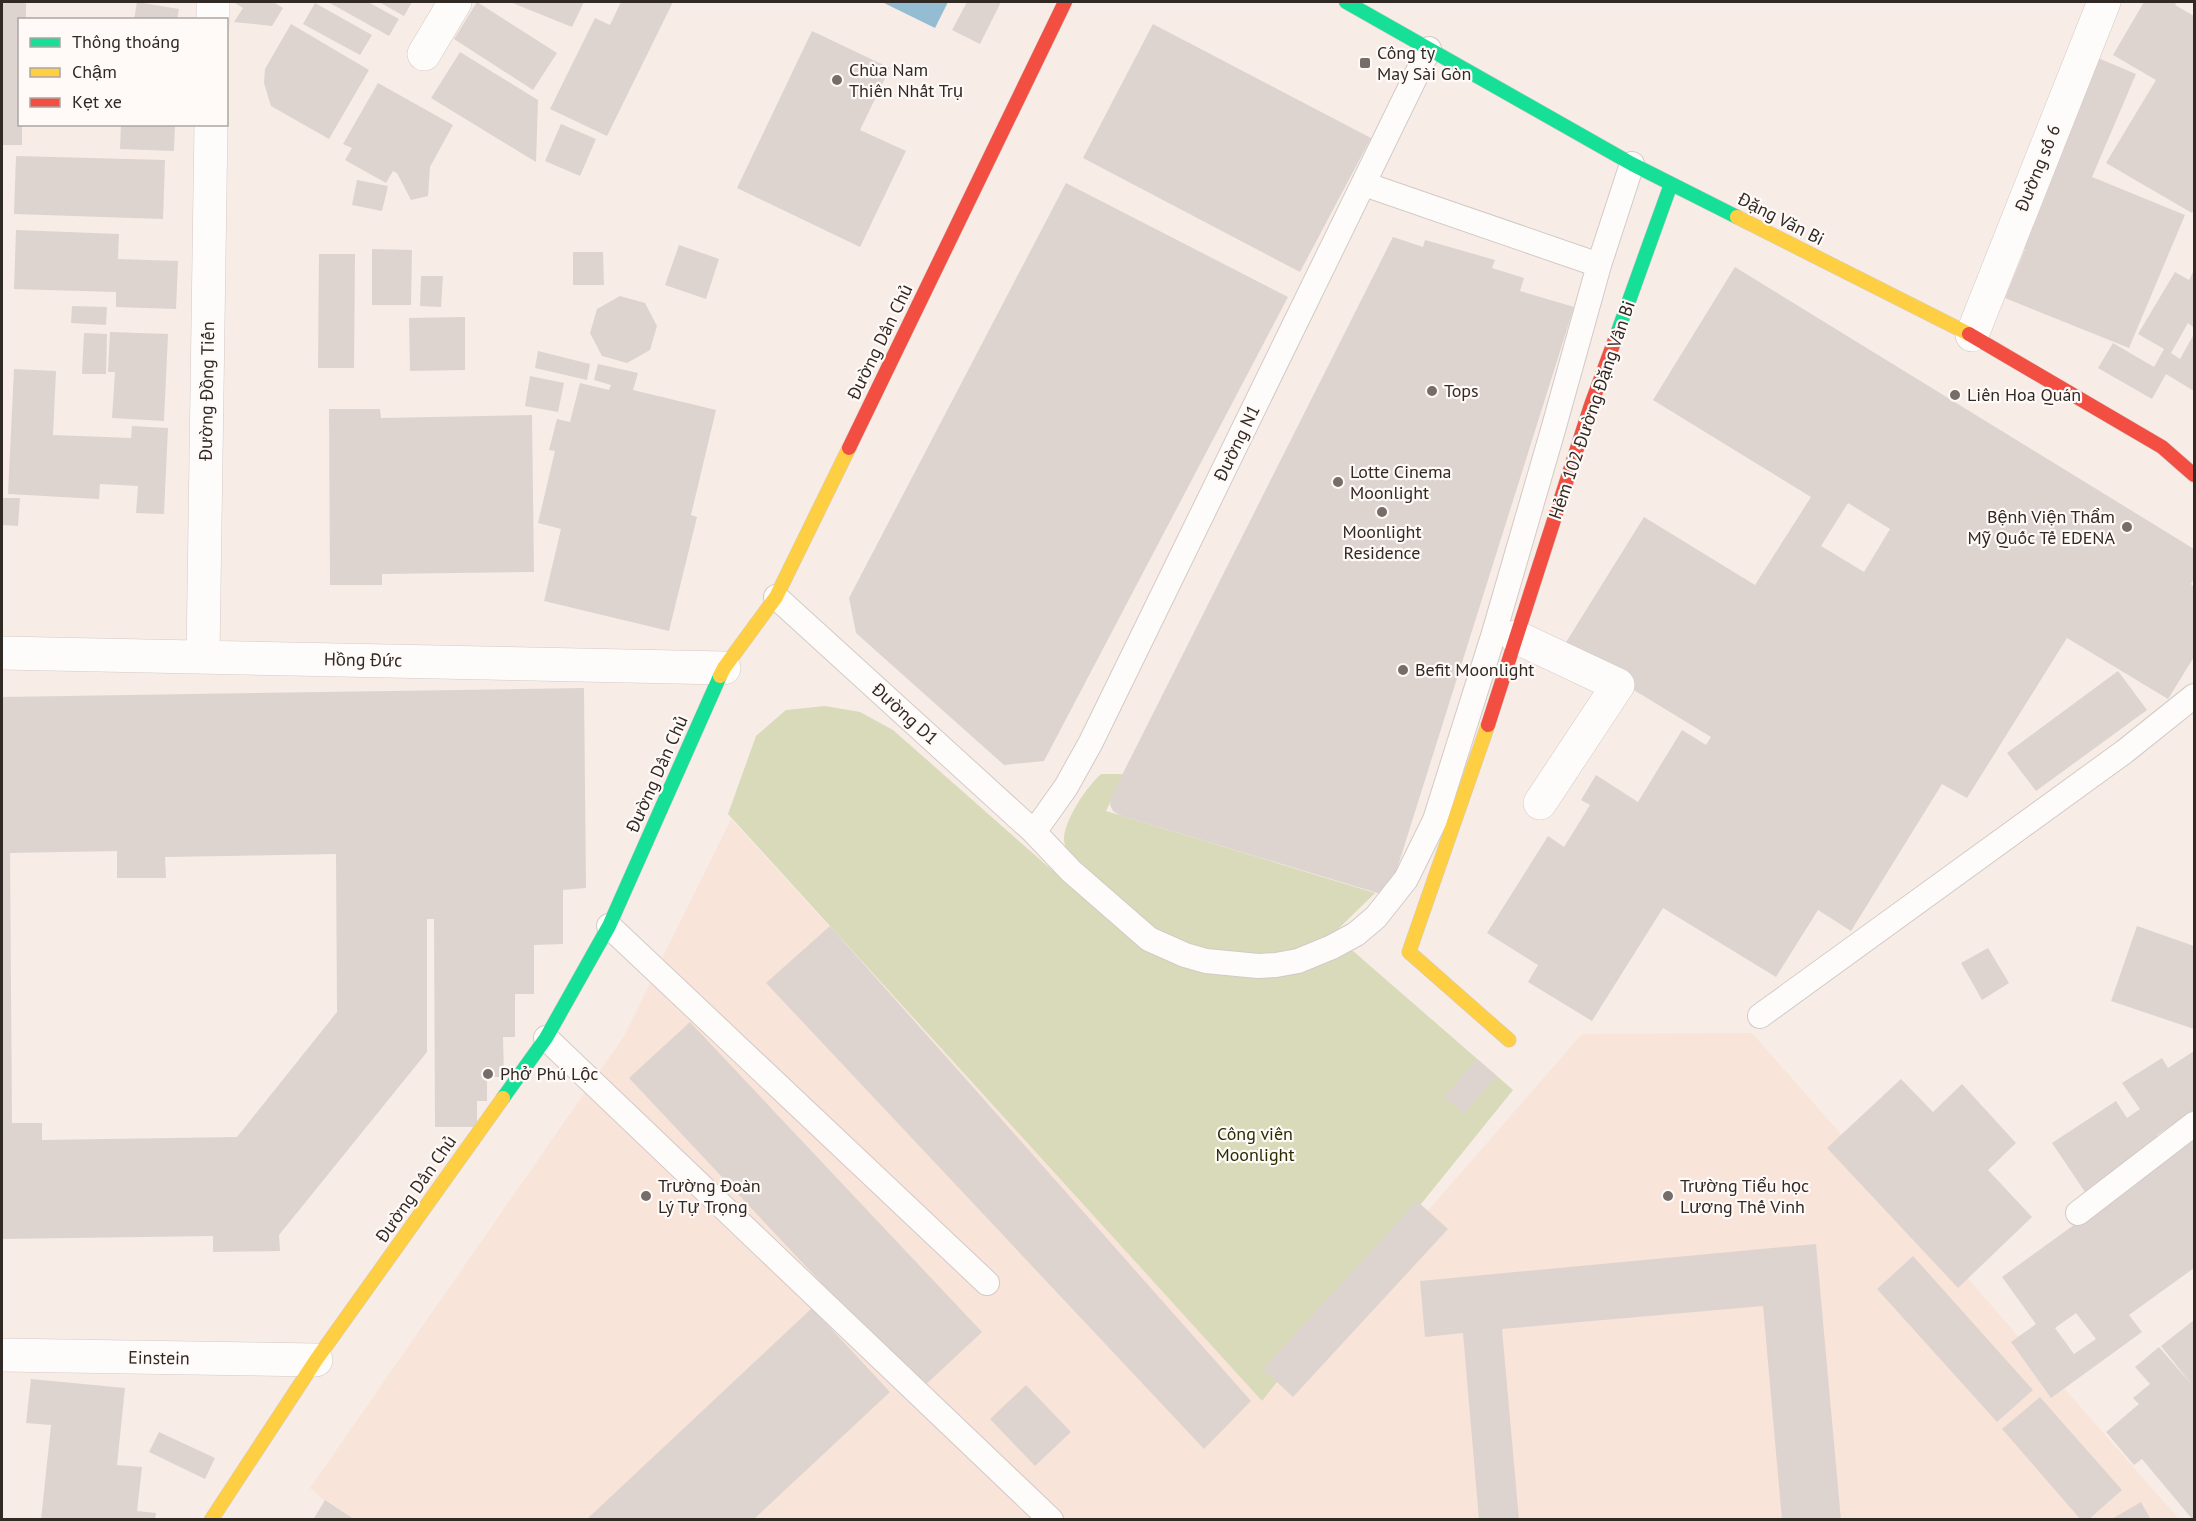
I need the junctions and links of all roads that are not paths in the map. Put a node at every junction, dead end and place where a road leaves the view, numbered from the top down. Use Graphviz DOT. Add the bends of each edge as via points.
graph roads {
  1 [pos="213,2"];
  2 [pos="455,2"];
  3 [pos="1065,2"];
  4 [pos="1346,2"];
  5 [pos="2104,2"];
  6 [pos="213,18"];
  7 [pos="1429,49"];
  8 [pos="424,54"];
  9 [pos="211,126"];
  10 [pos="1632,164"];
  11 [pos="1364,184"];
  12 [pos="1671,184"];
  13 [pos="1599,265"];
  14 [pos="1972,335"];
  15 [pos="2194,475"];
  16 [pos="776,597"];
  17 [pos="1516,636"];
  18 [pos="2,653"];
  19 [pos="203,657"];
  20 [pos="724,668"];
  21 [pos="2194,696"];
  22 [pos="1540,803"];
  23 [pos="1034,832"];
  24 [pos="609,926"];
  25 [pos="1760,1016"];
  26 [pos="546,1038"];
  27 [pos="1509,1040"];
  28 [pos="2194,1124"];
  29 [pos="2078,1213"];
  30 [pos="987,1283"];
  31 [pos="2,1355"];
  32 [pos="316,1360"];
  33 [pos="211,1520"];
  34 [pos="1051,1520"];
  1 -- 6 [label="street"];
  2 -- 8 [label="street"];
  3 -- 16 [label="street, Đường Dân Chủ"];
  4 -- 7 [label="street, Đặng Văn Bi"];
  5 -- 14 [label="street, Đường số 6"];
  7 -- 10 [label="street, Đặng Văn Bi"];
  7 -- 11 [label="lane, Đường N1"];
  9 -- 19 [label="street, Đường Đồng Tiến"];
  10 -- 12 [label="street, Đặng Văn Bi"];
  10 -- 13 [label="lane, Đường D1"];
  11 -- 13 [label="lane"];
  11 -- 23 [label="lane, Đường N1" via="1091,742"];
  12 -- 14 [label="street, Đặng Văn Bi"];
  12 -- 17 [label="street, Hẻm 102 Đường Đặng Vân Bi" via="1591,405"];
  13 -- 23 [label="lane, Đường D1" via="1554,430 1435,820 1406,879 1376,917 1356,934 1298,961 1258,966 1206,961 1149,939 1071,871"];
  14 -- 15 [label="street, Đặng Văn Bi" via="2162,447"];
  16 -- 20 [label="street, Đường Dân Chủ"];
  16 -- 23 [label="lane, Đường D1"];
  17 -- 22 [label="street" via="1618,685"];
  17 -- 27 [label="street, Hẻm 102 Đường Đặng Vân Bi" via="1409,952"];
  18 -- 19 [label="street, Hồng Đức"];
  19 -- 20 [label="street, Hồng Đức"];
  20 -- 24 [label="street, Đường Dân Chủ"];
  21 -- 25 [label="lane" via="2124,752"];
  24 -- 26 [label="street, Đường Dân Chủ"];
  24 -- 30 [label="lane"];
  26 -- 32 [label="street, Đường Dân Chủ"];
  26 -- 34 [label="lane"];
  28 -- 29 [label="lane"];
  31 -- 32 [label="street, Einstein"];
  32 -- 33 [label="street, Đường Dân Chủ"];
}
